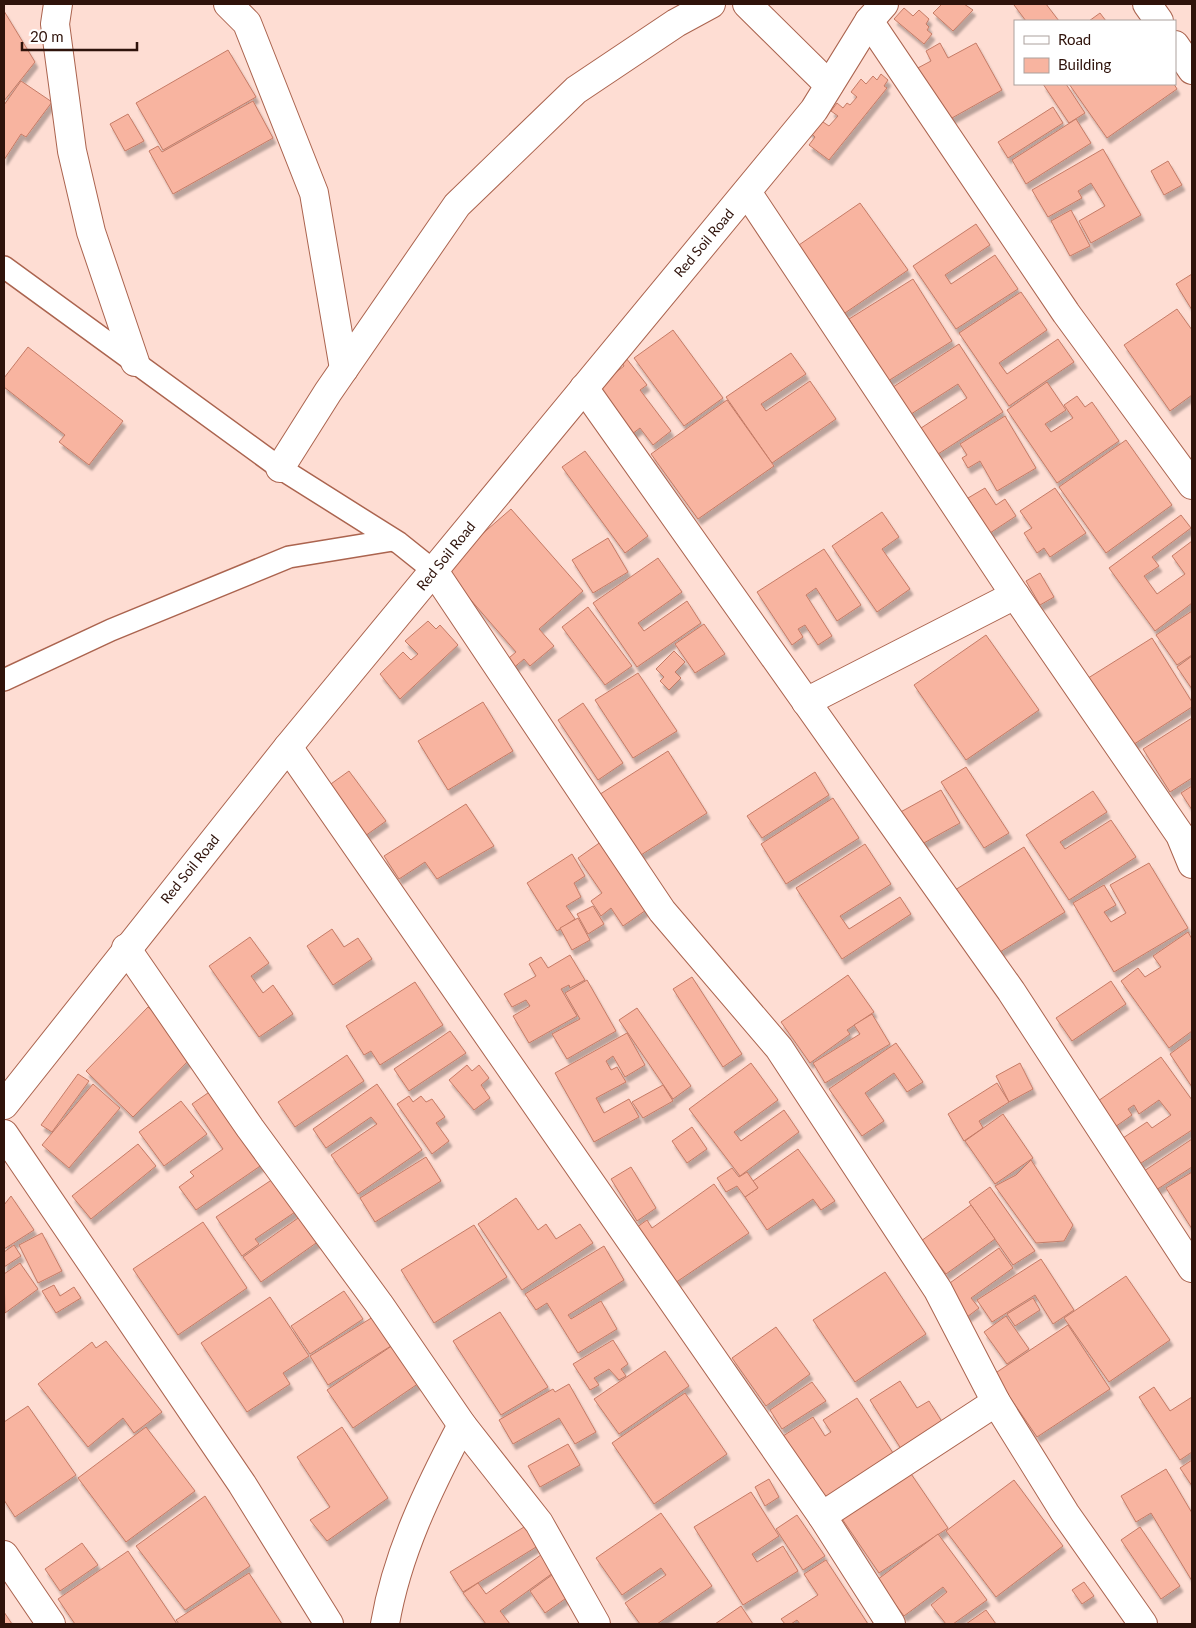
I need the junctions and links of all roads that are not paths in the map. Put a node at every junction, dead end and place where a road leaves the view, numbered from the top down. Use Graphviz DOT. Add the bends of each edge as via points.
graph roads {
  1 [pos="58,4"];
  2 [pos="228,4"];
  3 [pos="711,4"];
  4 [pos="747,4"];
  5 [pos="1147,4"];
  6 [pos="877,12"];
  7 [pos="1158,20"];
  8 [pos="1176,46"];
  9 [pos="1192,70"];
  10 [pos="829,85"];
  11 [pos="747,192"];
  12 [pos="4,267"];
  13 [pos="135,362"];
  14 [pos="344,369"];
  15 [pos="584,388"];
  16 [pos="280,468"];
  17 [pos="1192,485"];
  18 [pos="393,540"];
  19 [pos="434,571"];
  20 [pos="1015,595"];
  21 [pos="4,680"];
  22 [pos="806,702"];
  23 [pos="288,747"];
  24 [pos="1192,864"];
  25 [pos="126,948"];
  26 [pos="4,1105"];
  27 [pos="4,1134"];
  28 [pos="1192,1268"];
  29 [pos="996,1402"];
  30 [pos="462,1425"];
  31 [pos="822,1516"];
  32 [pos="4,1555"];
  33 [pos="51,1624"];
  34 [pos="329,1624"];
  35 [pos="386,1624"];
  36 [pos="596,1624"];
  37 [pos="891,1624"];
  38 [pos="1142,1624"];
  1 -- 13 [label="street" via="55,24 72,151 91,232"];
  2 -- 14 [label="street" via="247,23 314,193"];
  3 -- 14 [label="street" via="676,23 576,90 457,204"];
  4 -- 10 [label="street"];
  5 -- 7 [label="street"];
  6 -- 10 [label="street, Red Soil Road"];
  6 -- 17 [label="street" via="1066,313"];
  8 -- 9 [label="street"];
  10 -- 11 [label="street, Red Soil Road" via="814,110"];
  11 -- 15 [label="street, Red Soil Road"];
  11 -- 20 [label="street"];
  12 -- 13 [label="lane"];
  13 -- 16 [label="lane"];
  14 -- 16 [label="street"];
  15 -- 19 [label="street, Red Soil Road"];
  15 -- 22 [label="street"];
  16 -- 18 [label="lane"];
  18 -- 19 [label="lane"];
  18 -- 21 [label="lane" via="289,558 111,630"];
  19 -- 23 [label="street, Red Soil Road"];
  19 -- 29 [label="street" via="662,911 779,1048 938,1290"];
  20 -- 22 [label="street"];
  20 -- 24 [label="street" via="1180,835"];
  22 -- 28 [label="street" via="1011,991"];
  23 -- 25 [label="street, Red Soil Road"];
  23 -- 31 [label="street"];
  25 -- 26 [label="street, Red Soil Road"];
  25 -- 30 [label="street"];
  27 -- 34 [label="street" via="242,1484"];
  29 -- 31 [label="street"];
  29 -- 38 [label="street" via="1065,1513"];
  30 -- 35 [label="street" via="418,1512 396,1575"];
  30 -- 36 [label="street" via="539,1523"];
  31 -- 37 [label="street"];
  32 -- 33 [label="street"];
}
